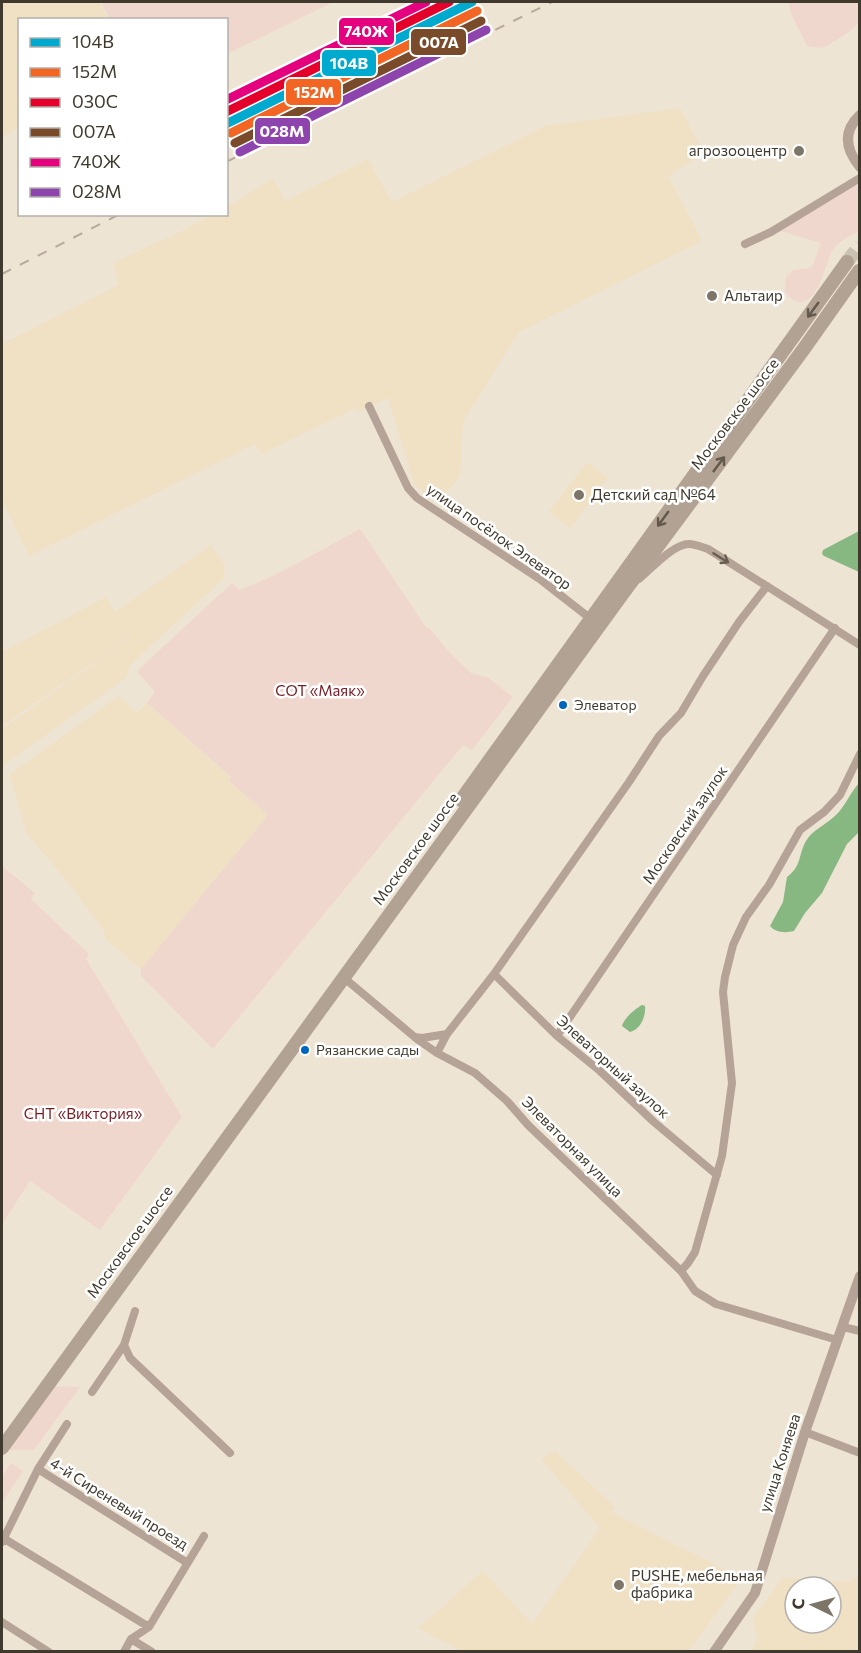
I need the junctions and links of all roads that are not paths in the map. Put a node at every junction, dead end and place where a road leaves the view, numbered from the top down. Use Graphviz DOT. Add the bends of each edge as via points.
graph roads {
  1 [pos="860,115"];
  2 [pos="860,167"];
  3 [pos="860,177"];
  4 [pos="745,244"];
  5 [pos="847,262"];
  6 [pos="859,271"];
  7 [pos="369,406"];
  8 [pos="767,586"];
  9 [pos="621,596"];
  10 [pos="591,619"];
  11 [pos="835,628"];
  12 [pos="860,645"];
  13 [pos="860,754"];
  14 [pos="494,974"];
  15 [pos="344,977"];
  16 [pos="447,1034"];
  17 [pos="557,1036"];
  18 [pos="414,1037"];
  19 [pos="436,1053"];
  20 [pos="717,1175"];
  21 [pos="681,1271"];
  22 [pos="860,1276"];
  23 [pos="135,1311"];
  24 [pos="843,1326"];
  25 [pos="860,1331"];
  26 [pos="837,1340"];
  27 [pos="124,1345"];
  28 [pos="92,1392"];
  29 [pos="68,1424"];
  30 [pos="805,1432"];
  31 [pos="2,1437"];
  32 [pos="2,1448"];
  33 [pos="230,1452"];
  34 [pos="860,1453"];
  35 [pos="38,1469"];
  36 [pos="204,1536"];
  37 [pos="2,1540"];
  38 [pos="186,1562"];
  39 [pos="2,1622"];
  40 [pos="149,1627"];
  41 [pos="131,1638"];
  42 [pos="49,1652"];
  43 [pos="124,1652"];
  44 [pos="152,1652"];
  45 [pos="714,1652"];
  1 -- 2 [label="street" via="850,127 848,143 849,152"];
  3 -- 4 [label="street"];
  5 -- 10 [label="highway, Московское шоссе, one-way"];
  9 -- 6 [label="highway, Московское шоссе, one-way"];
  7 -- 10 [label="street, улица посёлок Элеватор" via="408,488 417,498 541,580"];
  9 -- 8 [label="street, one-way" via="662,559 689,544 708,549"];
  8 -- 11 [label="street"];
  8 -- 14 [label="street"];
  9 -- 15 [label="highway, Московское шоссе"];
  10 -- 31 [label="highway, Московское шоссе"];
  11 -- 12 [label="street"];
  11 -- 17 [label="street, Московский заулок"];
  13 -- 20 [label="street" via="840,795 800,830 733,945 723,992 732,1083"];
  14 -- 16 [label="street"];
  14 -- 17 [label="street, Элеваторный заулок"];
  15 -- 18 [label="street, Элеваторная улица"];
  15 -- 32 [label="highway, Московское шоссе"];
  16 -- 18 [label="street"];
  16 -- 19 [label="street"];
  17 -- 20 [label="street, Элеваторный заулок"];
  18 -- 19 [label="street, Элеваторная улица"];
  19 -- 21 [label="street, Элеваторная улица" via="475,1073 507,1101"];
  20 -- 21 [label="street" via="694,1252"];
  21 -- 26 [label="street, Элеваторная улица" via="695,1291 716,1304"];
  22 -- 24 [label="street, улица Коняева"];
  23 -- 27 [label="street"];
  24 -- 25 [label="street"];
  24 -- 26 [label="street, улица Коняева"];
  26 -- 30 [label="street, улица Коняева"];
  27 -- 28 [label="street"];
  27 -- 33 [label="street" via="130,1358"];
  29 -- 35 [label="street"];
  30 -- 34 [label="street"];
  30 -- 45 [label="street, улица Коняева" via="754,1593"];
  35 -- 37 [label="street"];
  35 -- 38 [label="street, 4-й Сиреневый проезд"];
  36 -- 38 [label="street"];
  37 -- 40 [label="street"];
  38 -- 40 [label="street"];
  39 -- 42 [label="street"];
  40 -- 41 [label="street"];
  41 -- 43 [label="street"];
  41 -- 44 [label="street"];
}
